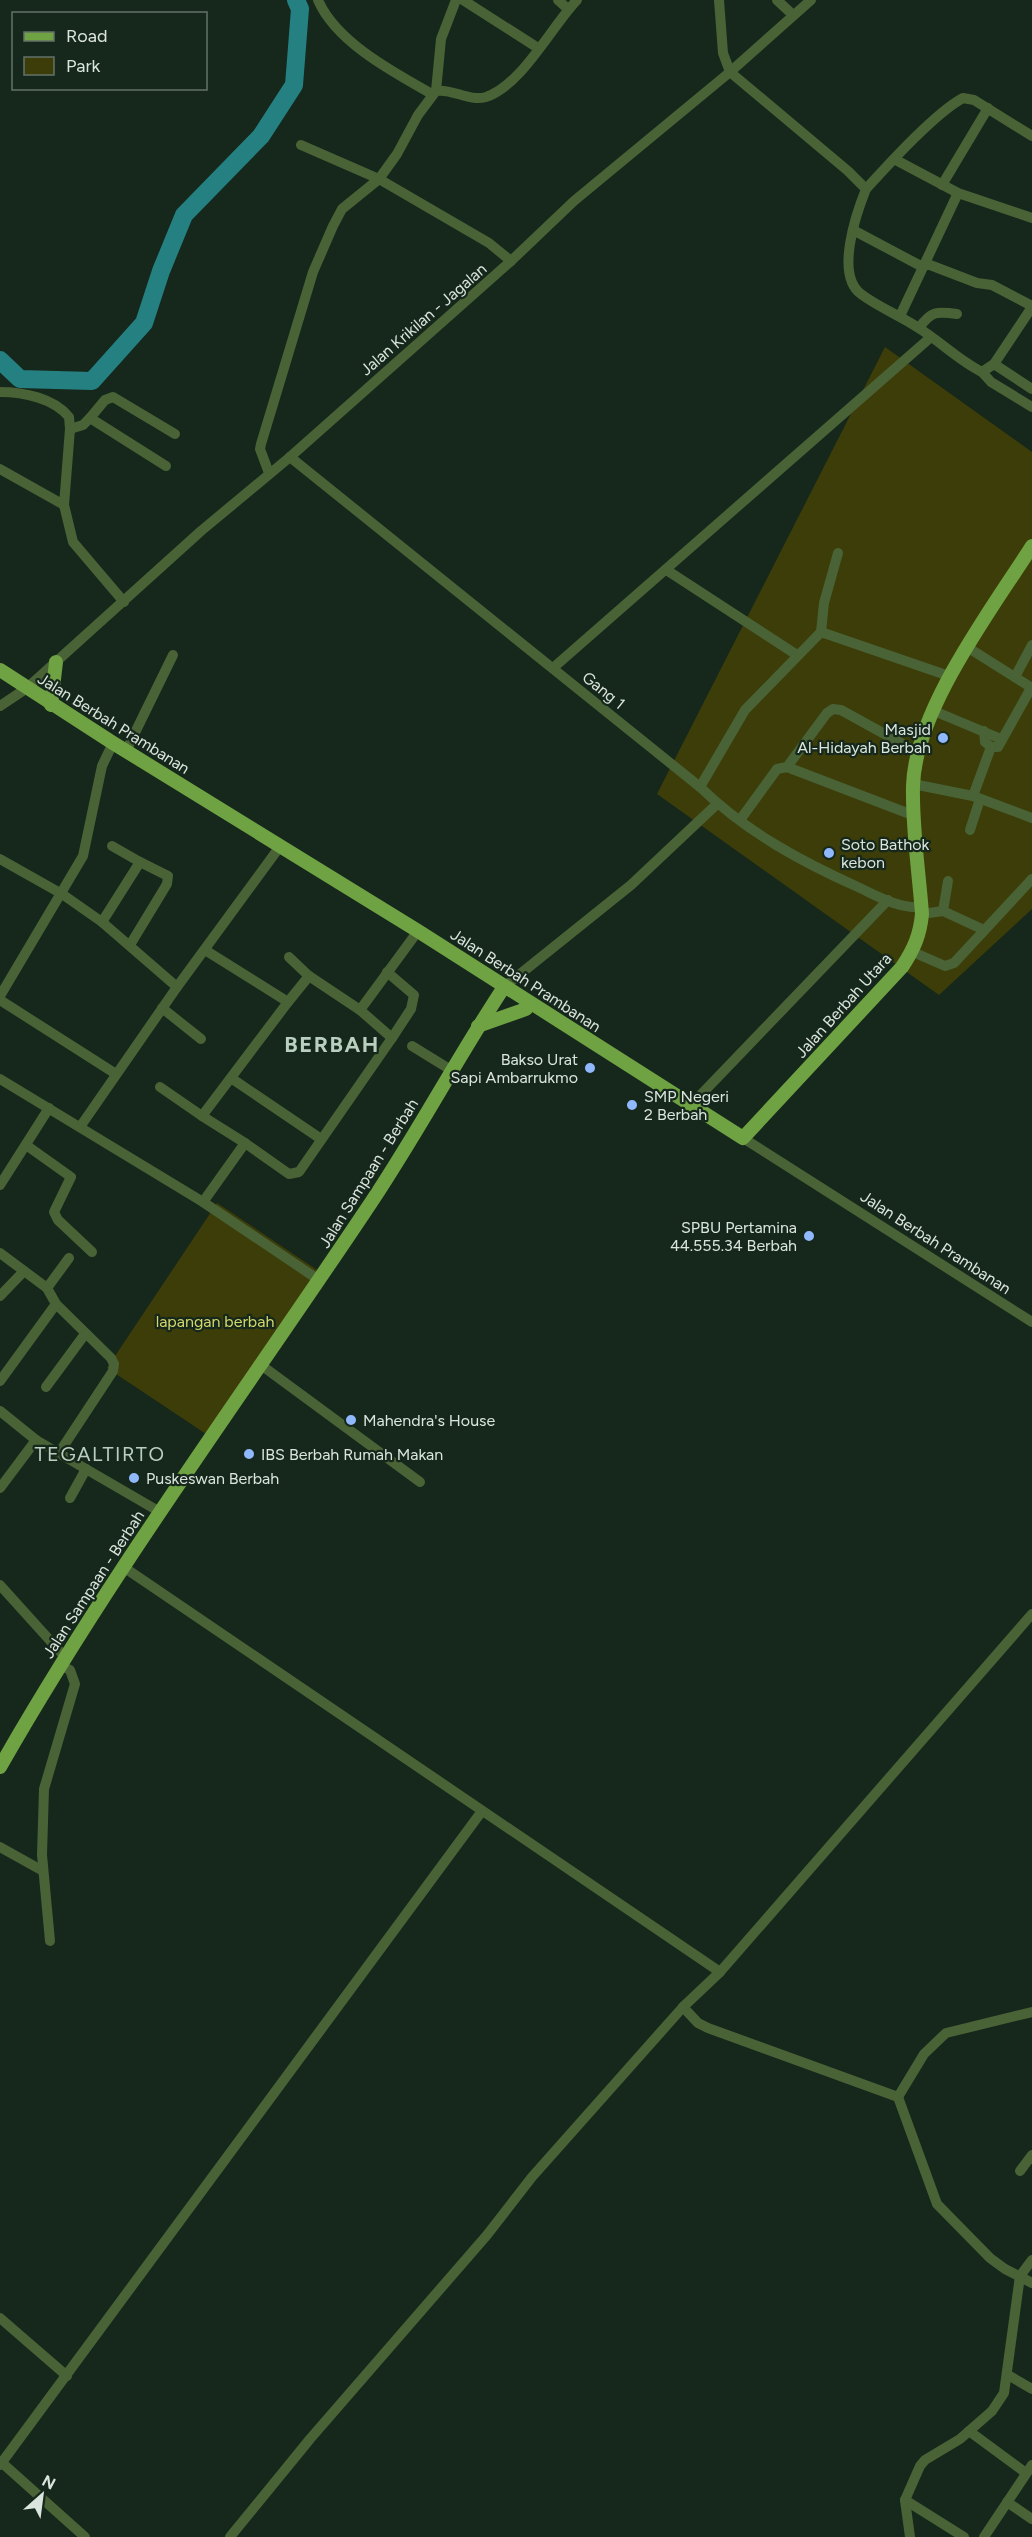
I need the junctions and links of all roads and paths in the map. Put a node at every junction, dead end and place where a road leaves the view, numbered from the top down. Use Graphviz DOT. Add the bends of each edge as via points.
graph roads {
  1 [pos="318,0"];
  2 [pos="456,0"];
  3 [pos="462,0"];
  4 [pos="558,0"];
  5 [pos="577,0"];
  6 [pos="719,0"];
  7 [pos="777,0"];
  8 [pos="811,0"];
  9 [pos="568,9"];
  10 [pos="793,15"];
  11 [pos="538,48"];
  12 [pos="730,72"];
  13 [pos="434,92"];
  14 [pos="988,108"];
  15 [pos="1032,136"];
  16 [pos="301,145"];
  17 [pos="894,159"];
  18 [pos="379,179"];
  19 [pos="942,185"];
  20 [pos="866,189"];
  21 [pos="958,193"];
  22 [pos="1032,218"];
  23 [pos="853,230"];
  24 [pos="511,261"];
  25 [pos="925,264"];
  26 [pos="1031,310"];
  27 [pos="957,314"];
  28 [pos="900,316"];
  29 [pos="919,328"];
  30 [pos="931,337"];
  31 [pos="994,364"];
  32 [pos="982,372"];
  33 [pos="1032,389"];
  34 [pos="0,392"];
  35 [pos="1032,407"];
  36 [pos="90,418"];
  37 [pos="70,429"];
  38 [pos="175,434"];
  39 [pos="290,457"];
  40 [pos="166,466"];
  41 [pos="0,469"];
  42 [pos="269,473"];
  43 [pos="64,505"];
  44 [pos="1032,546"];
  45 [pos="838,553"];
  46 [pos="668,571"];
  47 [pos="124,602"];
  48 [pos="821,632"];
  49 [pos="1032,645"];
  50 [pos="967,647"];
  51 [pos="173,655"];
  52 [pos="797,655"];
  53 [pos="56,662"];
  54 [pos="553,668"];
  55 [pos="0,670"];
  56 [pos="949,676"];
  57 [pos="1015,677"];
  58 [pos="27,688"];
  59 [pos="1032,688"];
  60 [pos="51,705"];
  61 [pos="0,706"];
  62 [pos="934,711"];
  63 [pos="984,731"];
  64 [pos="1001,739"];
  65 [pos="113,743"];
  66 [pos="991,747"];
  67 [pos="126,751"];
  68 [pos="919,753"];
  69 [pos="787,767"];
  70 [pos="913,784"];
  71 [pos="700,787"];
  72 [pos="976,797"];
  73 [pos="717,804"];
  74 [pos="915,816"];
  75 [pos="1032,818"];
  76 [pos="740,820"];
  77 [pos="970,830"];
  78 [pos="281,845"];
  79 [pos="112,846"];
  80 [pos="0,859"];
  81 [pos="140,862"];
  82 [pos="1032,879"];
  83 [pos="948,881"];
  84 [pos="62,894"];
  85 [pos="888,900"];
  86 [pos="943,910"];
  87 [pos="922,911"];
  88 [pos="102,922"];
  89 [pos="984,930"];
  90 [pos="418,931"];
  91 [pos="130,945"];
  92 [pos="205,950"];
  93 [pos="913,952"];
  94 [pos="289,957"];
  95 [pos="387,972"];
  96 [pos="309,976"];
  97 [pos="177,987"];
  98 [pos="504,987"];
  99 [pos="0,998"];
  100 [pos="288,1002"];
  101 [pos="530,1004"];
  102 [pos="162,1008"];
  103 [pos="360,1010"];
  104 [pos="478,1026"];
  105 [pos="392,1038"];
  106 [pos="201,1039"];
  107 [pos="412,1046"];
  108 [pos="451,1070"];
  109 [pos="116,1074"];
  110 [pos="231,1078"];
  111 [pos="0,1079"];
  112 [pos="160,1087"];
  113 [pos="691,1105"];
  114 [pos="49,1108"];
  115 [pos="202,1116"];
  116 [pos="80,1127"];
  117 [pos="744,1138"];
  118 [pos="321,1139"];
  119 [pos="245,1143"];
  120 [pos="26,1145"];
  121 [pos="0,1185"];
  122 [pos="203,1202"];
  123 [pos="92,1252"];
  124 [pos="0,1253"];
  125 [pos="69,1258"];
  126 [pos="24,1270"];
  127 [pos="319,1280"];
  128 [pos="47,1288"];
  129 [pos="0,1296"];
  130 [pos="56,1304"];
  131 [pos="1032,1322"];
  132 [pos="86,1334"];
  133 [pos="261,1365"];
  134 [pos="0,1381"];
  135 [pos="46,1387"];
  136 [pos="0,1411"];
  137 [pos="36,1440"];
  138 [pos="59,1452"];
  139 [pos="86,1469"];
  140 [pos="420,1482"];
  141 [pos="0,1488"];
  142 [pos="70,1498"];
  143 [pos="160,1512"];
  144 [pos="123,1566"];
  145 [pos="0,1585"];
  146 [pos="1032,1614"];
  147 [pos="62,1661"];
  148 [pos="0,1767"];
  149 [pos="482,1811"];
  150 [pos="0,1847"];
  151 [pos="43,1871"];
  152 [pos="50,1941"];
  153 [pos="720,1972"];
  154 [pos="683,2007"];
  155 [pos="1032,2012"];
  156 [pos="898,2097"];
  157 [pos="1032,2155"];
  158 [pos="1020,2171"];
  159 [pos="1032,2260"];
  160 [pos="1020,2276"];
  161 [pos="1032,2283"];
  162 [pos="0,2318"];
  163 [pos="1008,2375"];
  164 [pos="67,2376"];
  165 [pos="1032,2389"];
  166 [pos="969,2431"];
  167 [pos="1,2463"];
  168 [pos="1029,2469"];
  169 [pos="905,2500"];
  170 [pos="1007,2502"];
  171 [pos="1032,2519"];
  172 [pos="85,2537"];
  173 [pos="230,2537"];
  174 [pos="910,2537"];
  175 [pos="964,2537"];
  176 [pos="984,2537"];
  1 -- 13 [label="street" via="334,28 396,74"];
  2 -- 13 [label="street" via="441,39"];
  3 -- 11 [label="street"];
  4 -- 9 [label="street"];
  5 -- 9 [label="street"];
  6 -- 12 [label="street" via="723,53"];
  7 -- 10 [label="street"];
  8 -- 10 [label="street, Jalan Krikilan - Jagalan"];
  9 -- 11 [label="street"];
  10 -- 12 [label="street, Jalan Krikilan - Jagalan"];
  11 -- 13 [label="street" via="515,77 489,95"];
  12 -- 20 [label="street"];
  12 -- 24 [label="street, Jalan Krikilan - Jagalan" via="574,201"];
  13 -- 18 [label="street"];
  14 -- 15 [label="street"];
  14 -- 17 [label="street" via="968,98 956,102"];
  14 -- 19 [label="street"];
  16 -- 18 [label="street"];
  17 -- 19 [label="street"];
  17 -- 20 [label="street"];
  18 -- 24 [label="street" via="489,243"];
  18 -- 42 [label="street" via="342,209 313,272 261,444"];
  19 -- 21 [label="street"];
  20 -- 23 [label="street"];
  21 -- 22 [label="street"];
  21 -- 25 [label="street"];
  23 -- 25 [label="street" via="919,265"];
  23 -- 28 [label="street" via="848,261 853,286"];
  24 -- 39 [label="street, Jalan Krikilan - Jagalan"];
  25 -- 26 [label="street" via="992,285"];
  25 -- 28 [label="street"];
  26 -- 31 [label="street"];
  27 -- 29 [label="street" via="929,314"];
  28 -- 29 [label="street"];
  29 -- 30 [label="street"];
  30 -- 32 [label="street" via="965,364"];
  30 -- 54 [label="street"];
  31 -- 32 [label="street"];
  31 -- 33 [label="street"];
  32 -- 35 [label="street" via="991,382"];
  34 -- 37 [label="street" via="26,395 55,405 69,417"];
  36 -- 37 [label="street"];
  36 -- 38 [label="street" via="105,400 113,397"];
  36 -- 40 [label="street"];
  37 -- 43 [label="street"];
  39 -- 42 [label="street, Jalan Krikilan - Jagalan"];
  39 -- 54 [label="street, Gang 1"];
  41 -- 43 [label="street"];
  42 -- 47 [label="street, Jalan Krikilan - Jagalan"];
  43 -- 47 [label="street" via="73,542"];
  44 -- 50 [label="main road, Jalan Berbah Utara"];
  45 -- 48 [label="street" via="824,603"];
  46 -- 52 [label="street"];
  47 -- 53 [label="street, Jalan Krikilan - Jagalan"];
  48 -- 52 [label="street"];
  48 -- 56 [label="street"];
  49 -- 57 [label="street"];
  50 -- 56 [label="main road, Jalan Berbah Utara"];
  50 -- 57 [label="street"];
  51 -- 67 [label="street"];
  52 -- 71 [label="street" via="745,710"];
  53 -- 58 [label="street, Jalan Krikilan - Jagalan"];
  53 -- 60 [label="main road"];
  54 -- 71 [label="street, Gang 1"];
  55 -- 58 [label="main road, Jalan Berbah Prambanan"];
  56 -- 62 [label="main road, Jalan Berbah Utara"];
  57 -- 59 [label="street"];
  58 -- 60 [label="main road, Jalan Berbah Prambanan"];
  58 -- 61 [label="street, Jalan Krikilan - Jagalan"];
  59 -- 64 [label="street"];
  60 -- 65 [label="main road, Jalan Berbah Prambanan"];
  62 -- 63 [label="street"];
  62 -- 68 [label="main road, Jalan Berbah Utara"];
  63 -- 64 [label="street"];
  63 -- 66 [label="street" via="983,739"];
  64 -- 66 [label="street" via="998,747"];
  65 -- 67 [label="main road, Jalan Berbah Prambanan"];
  65 -- 84 [label="street" via="102,766 83,856"];
  66 -- 72 [label="street"];
  67 -- 78 [label="main road, Jalan Berbah Prambanan"];
  68 -- 69 [label="street" via="833,709"];
  68 -- 70 [label="main road, Jalan Berbah Utara"];
  69 -- 74 [label="street"];
  69 -- 76 [label="street" via="777,769"];
  70 -- 72 [label="street"];
  70 -- 74 [label="main road, Jalan Berbah Utara"];
  71 -- 73 [label="street, Gang 1"];
  72 -- 75 [label="street"];
  72 -- 77 [label="street"];
  73 -- 76 [label="street, Gang 1"];
  73 -- 98 [label="street" via="631,885"];
  74 -- 87 [label="main road, Jalan Berbah Utara"];
  76 -- 85 [label="street, Gang 1" via="807,864"];
  78 -- 90 [label="main road, Jalan Berbah Prambanan"];
  78 -- 92 [label="street"];
  79 -- 81 [label="street"];
  80 -- 84 [label="street"];
  81 -- 88 [label="street"];
  81 -- 91 [label="street" via="169,879"];
  82 -- 89 [label="street"];
  83 -- 86 [label="street"];
  84 -- 88 [label="street"];
  84 -- 99 [label="street" via="13,970"];
  85 -- 87 [label="street, Gang 1"];
  85 -- 113 [label="street"];
  86 -- 87 [label="street"];
  86 -- 89 [label="street"];
  87 -- 93 [label="main road, Jalan Berbah Utara" via="921,931"];
  88 -- 91 [label="street"];
  89 -- 93 [label="street" via="949,965"];
  90 -- 95 [label="street"];
  90 -- 98 [label="main road, Jalan Berbah Prambanan"];
  91 -- 97 [label="street"];
  92 -- 97 [label="street"];
  92 -- 100 [label="street"];
  93 -- 117 [label="main road, Jalan Berbah Utara"];
  94 -- 96 [label="street"];
  95 -- 103 [label="street"];
  95 -- 105 [label="street" via="414,995 411,1009"];
  96 -- 100 [label="street"];
  96 -- 103 [label="street"];
  97 -- 102 [label="street"];
  98 -- 101 [label="main road, Jalan Berbah Prambanan"];
  98 -- 104 [label="main road, Jalan Sampaan - Berbah"];
  99 -- 109 [label="street"];
  100 -- 110 [label="street"];
  101 -- 104 [label="main road" via="526,1009"];
  101 -- 113 [label="main road, Jalan Berbah Prambanan"];
  102 -- 106 [label="street"];
  102 -- 109 [label="street"];
  103 -- 105 [label="street"];
  104 -- 108 [label="main road, Jalan Sampaan - Berbah"];
  105 -- 118 [label="street"];
  107 -- 108 [label="street"];
  108 -- 127 [label="main road, Jalan Sampaan - Berbah" via="392,1170"];
  109 -- 116 [label="street"];
  110 -- 115 [label="street"];
  110 -- 118 [label="street"];
  111 -- 114 [label="street"];
  112 -- 115 [label="street"];
  113 -- 117 [label="main road, Jalan Berbah Prambanan"];
  114 -- 116 [label="street"];
  114 -- 120 [label="street"];
  115 -- 119 [label="street"];
  116 -- 122 [label="street"];
  117 -- 131 [label="street, Jalan Berbah Prambanan"];
  118 -- 119 [label="street" via="293,1175"];
  119 -- 122 [label="street"];
  120 -- 121 [label="street"];
  120 -- 123 [label="street" via="71,1177 54,1212"];
  122 -- 127 [label="street"];
  124 -- 126 [label="street"];
  125 -- 128 [label="street"];
  126 -- 128 [label="street"];
  126 -- 129 [label="street"];
  127 -- 133 [label="main road, Jalan Sampaan - Berbah"];
  128 -- 130 [label="street"];
  130 -- 132 [label="street"];
  130 -- 134 [label="street"];
  132 -- 135 [label="street"];
  132 -- 138 [label="street" via="111,1358 113,1371"];
  133 -- 140 [label="street"];
  133 -- 143 [label="main road, Jalan Sampaan - Berbah"];
  136 -- 137 [label="street"];
  137 -- 138 [label="street"];
  137 -- 141 [label="street"];
  138 -- 139 [label="street"];
  139 -- 142 [label="street"];
  139 -- 143 [label="street"];
  143 -- 144 [label="main road, Jalan Sampaan - Berbah"];
  144 -- 147 [label="main road, Jalan Sampaan - Berbah"];
  144 -- 149 [label="street"];
  145 -- 147 [label="street"];
  146 -- 153 [label="street"];
  147 -- 148 [label="main road, Jalan Sampaan - Berbah"];
  147 -- 151 [label="street" via="75,1684 45,1780"];
  149 -- 153 [label="street"];
  149 -- 164 [label="street"];
  150 -- 151 [label="street"];
  151 -- 152 [label="street"];
  153 -- 154 [label="street"];
  154 -- 156 [label="street" via="698,2023"];
  154 -- 173 [label="street" via="532,2177"];
  155 -- 156 [label="street" via="946,2033 924,2054"];
  156 -- 160 [label="street" via="937,2204 990,2258"];
  157 -- 158 [label="street"];
  159 -- 160 [label="street"];
  160 -- 161 [label="street"];
  160 -- 163 [label="street"];
  162 -- 164 [label="street"];
  163 -- 165 [label="street"];
  163 -- 166 [label="street" via="999,2403"];
  164 -- 167 [label="street"];
  166 -- 168 [label="street"];
  166 -- 169 [label="street" via="925,2460"];
  167 -- 172 [label="street"];
  168 -- 170 [label="street"];
  169 -- 174 [label="street"];
  169 -- 175 [label="street"];
  170 -- 171 [label="street"];
  170 -- 176 [label="street"];
}
